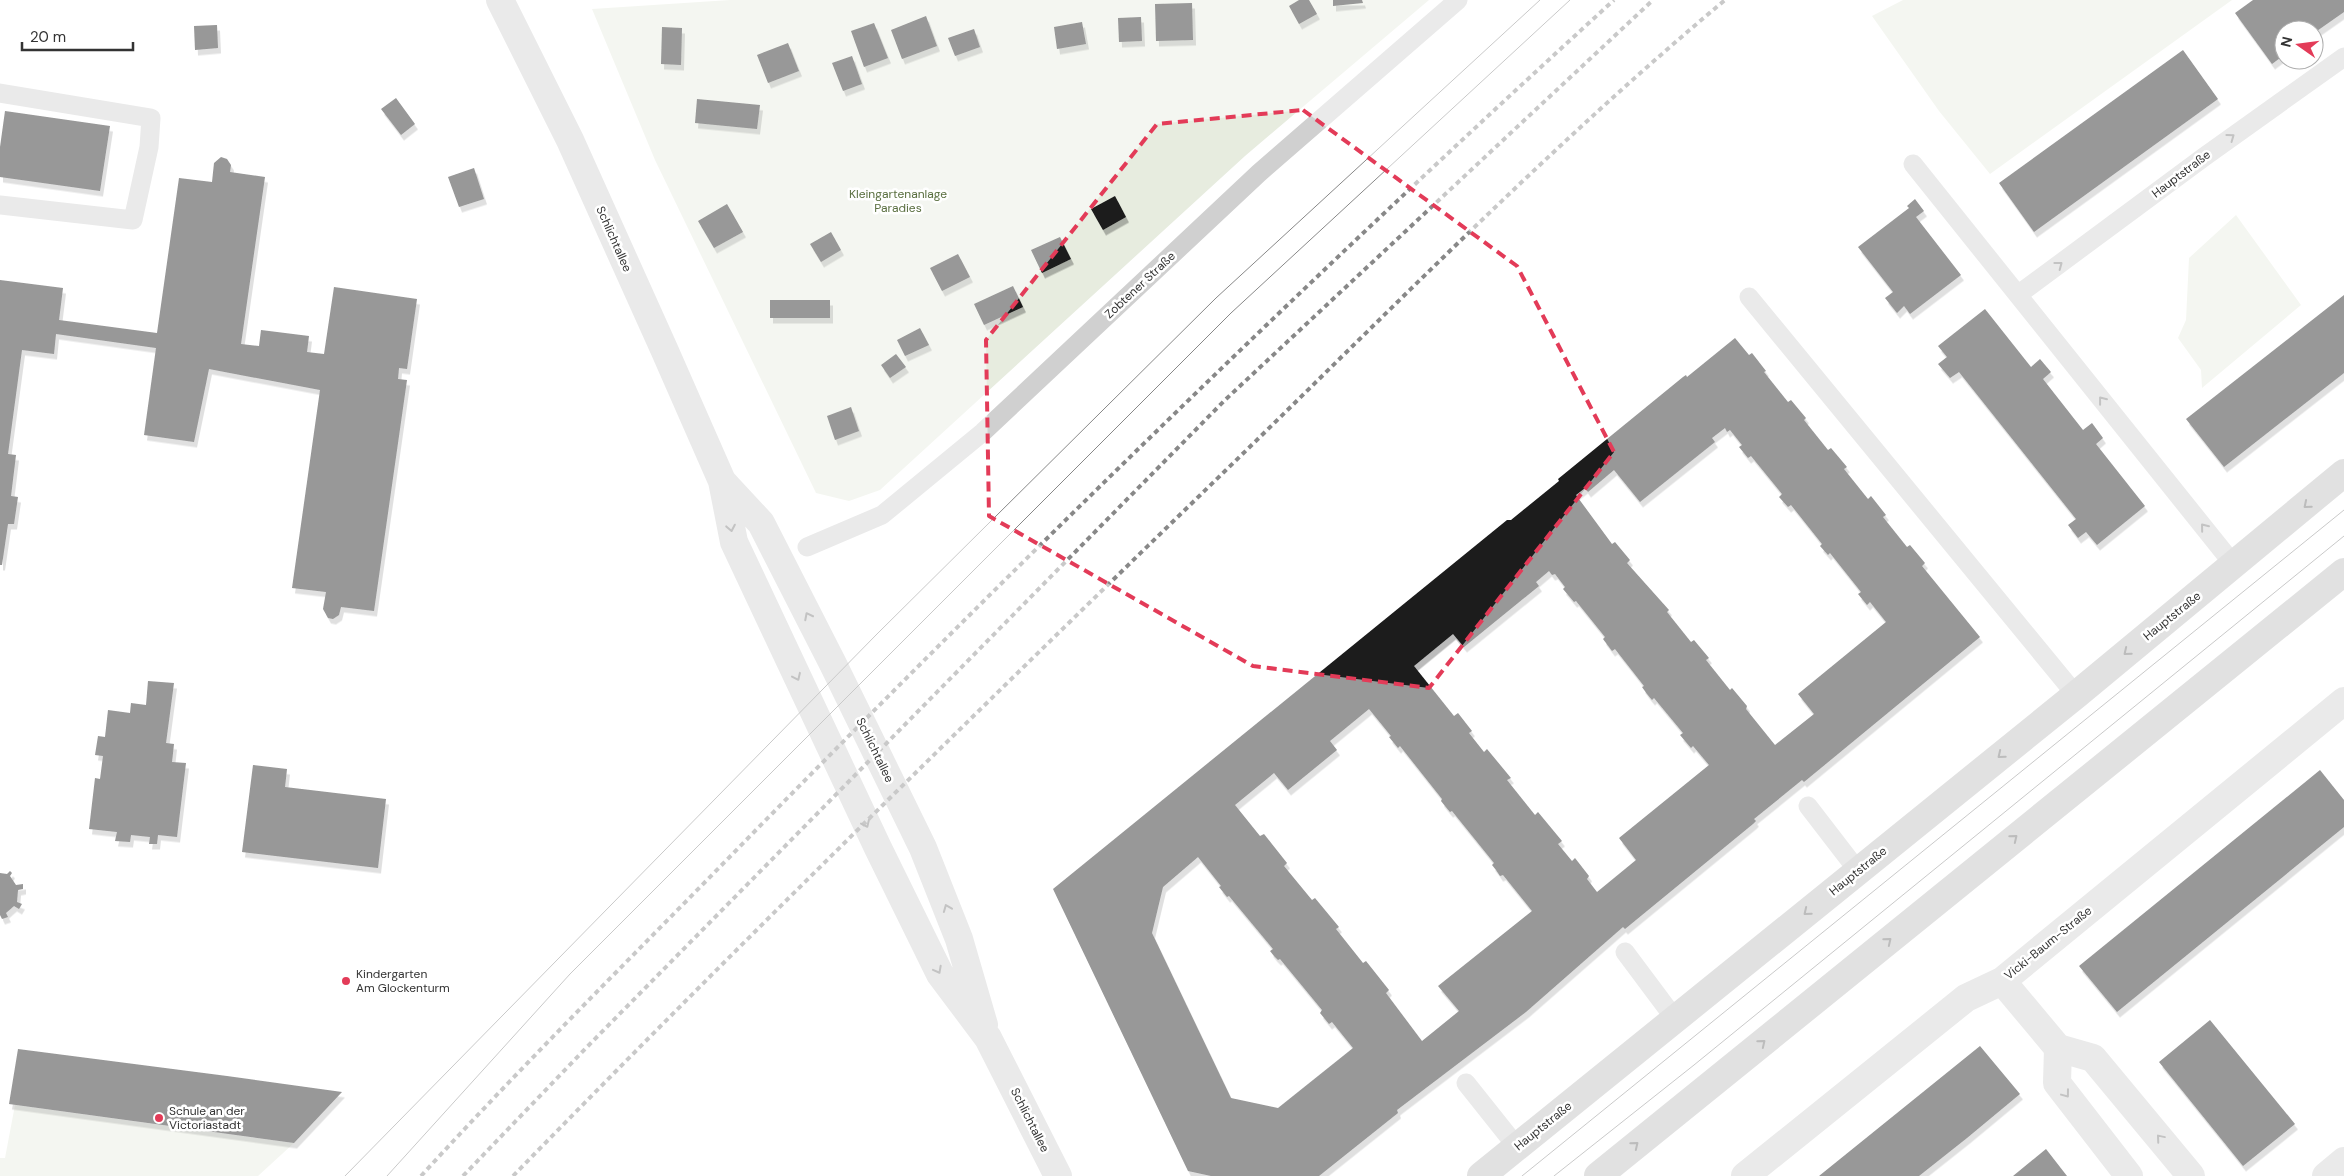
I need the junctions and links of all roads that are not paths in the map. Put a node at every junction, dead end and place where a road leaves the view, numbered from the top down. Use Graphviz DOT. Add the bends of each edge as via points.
graph roads {
  1 [pos="500,0"];
  2 [pos="1458,0"];
  3 [pos="2344,57"];
  4 [pos="0,93"];
  5 [pos="1913,164"];
  6 [pos="0,205"];
  7 [pos="2020,294"];
  8 [pos="1749,297"];
  9 [pos="2344,474"];
  10 [pos="722,481"];
  11 [pos="807,547"];
  12 [pos="2234,565"];
  13 [pos="2344,572"];
  14 [pos="2076,694"];
  15 [pos="2344,701"];
  16 [pos="1808,806"];
  17 [pos="1858,871"];
  18 [pos="1625,952"];
  19 [pos="2002,981"];
  20 [pos="1675,1018"];
  21 [pos="988,1038"];
  22 [pos="2058,1048"];
  23 [pos="1466,1083"];
  24 [pos="1516,1147"];
  25 [pos="2344,1161"];
  26 [pos="1058,1176"];
  27 [pos="1481,1176"];
  28 [pos="1598,1176"];
  29 [pos="1745,1176"];
  30 [pos="2129,1176"];
  31 [pos="2191,1176"];
  32 [pos="2326,1176"];
  1 -- 10 [label="street, Schlichtallee" via="570,140"];
  2 -- 11 [label="lane, Zobtener Straße" via="1259,174 983,432 882,514"];
  7 -- 3 [label="lane, Hauptstraße, one-way"];
  4 -- 6 [label="lane" via="151,118 149,146 133,220"];
  5 -- 7 [label="lane"];
  12 -- 7 [label="lane, one-way"];
  8 -- 14 [label="lane"];
  9 -- 12 [label="main road, Hauptstraße, one-way"];
  10 -- 21 [label="street, Schlichtallee, one-way" via="734,542 878,848 940,974"];
  21 -- 10 [label="street, Schlichtallee, one-way" via="964,954 923,848 760,523"];
  12 -- 14 [label="main road, Hauptstraße, one-way"];
  28 -- 13 [label="main road, one-way"];
  14 -- 17 [label="main road, Hauptstraße, one-way"];
  15 -- 19 [label="street, Vicki-Baum-Straße"];
  16 -- 17 [label="lane"];
  17 -- 20 [label="main road, Hauptstraße, one-way"];
  18 -- 20 [label="lane"];
  19 -- 22 [label="street"];
  19 -- 29 [label="street, Vicki-Baum-Straße" via="1966,998"];
  20 -- 24 [label="main road, Hauptstraße"];
  21 -- 26 [label="street, Schlichtallee"];
  22 -- 30 [label="street, one-way" via="2057,1083"];
  31 -- 22 [label="street, one-way" via="2093,1058"];
  23 -- 24 [label="lane"];
  24 -- 27 [label="main road, Hauptstraße"];
  25 -- 32 [label="street"];
}
